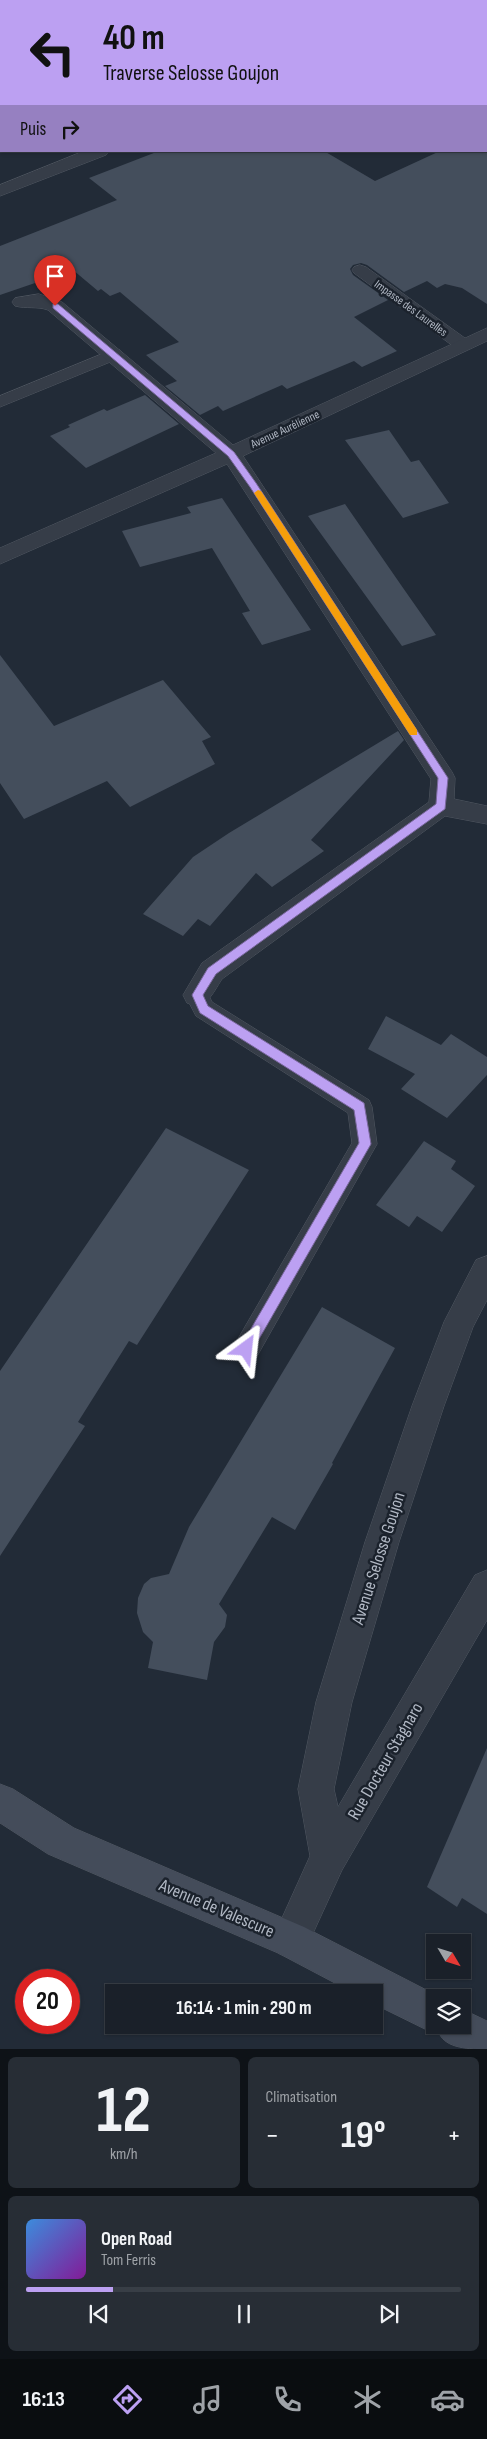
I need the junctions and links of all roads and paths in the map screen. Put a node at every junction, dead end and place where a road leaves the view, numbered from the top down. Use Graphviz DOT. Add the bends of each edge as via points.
graph roads {
  1 [pos="98,152"];
  2 [pos="0,191"];
  3 [pos="360,270"];
  4 [pos="22,302"];
  5 [pos="487,334"];
  6 [pos="463,345"];
  7 [pos="114,354"];
  8 [pos="0,402"];
  9 [pos="231,454"];
  10 [pos="0,557"];
  11 [pos="441,806"];
  12 [pos="487,815"];
  13 [pos="197,995"];
  14 [pos="487,1270"];
  15 [pos="246,1349"];
  16 [pos="487,1586"];
  17 [pos="0,1802"];
  18 [pos="329,1857"];
  19 [pos="291,1940"];
  20 [pos="426,2010"];
  21 [pos="471,2034"];
  22 [pos="487,2043"];
  1 -- 2 [label="street"];
  3 -- 6 [label="lane, Impasse des Laurelles"];
  4 -- 7 [label="street" via="38,300 55,306"];
  5 -- 6 [label="street, Avenue Aurélienne"];
  6 -- 9 [label="street, Avenue Aurélienne"];
  7 -- 8 [label="lane"];
  7 -- 9 [label="street"];
  9 -- 10 [label="street, Avenue Aurélienne"];
  9 -- 11 [label="street" via="443,778"];
  11 -- 12 [label="street"];
  11 -- 13 [label="street" via="212,971"];
  13 -- 15 [label="lane" via="204,1009 360,1107 365,1144"];
  14 -- 18 [label="street, Avenue Selosse Goujon" via="458,1322 428,1406 382,1542 334,1702 316,1789"];
  16 -- 18 [label="street, Rue Docteur Stagnaro"];
  17 -- 19 [label="main road, Avenue de Valescure" via="61,1841"];
  18 -- 19 [label="street, Rue Docteur Stagnaro"];
  19 -- 20 [label="main road, Avenue de Valescure"];
  21 -- 22 [label="main road"];
}
